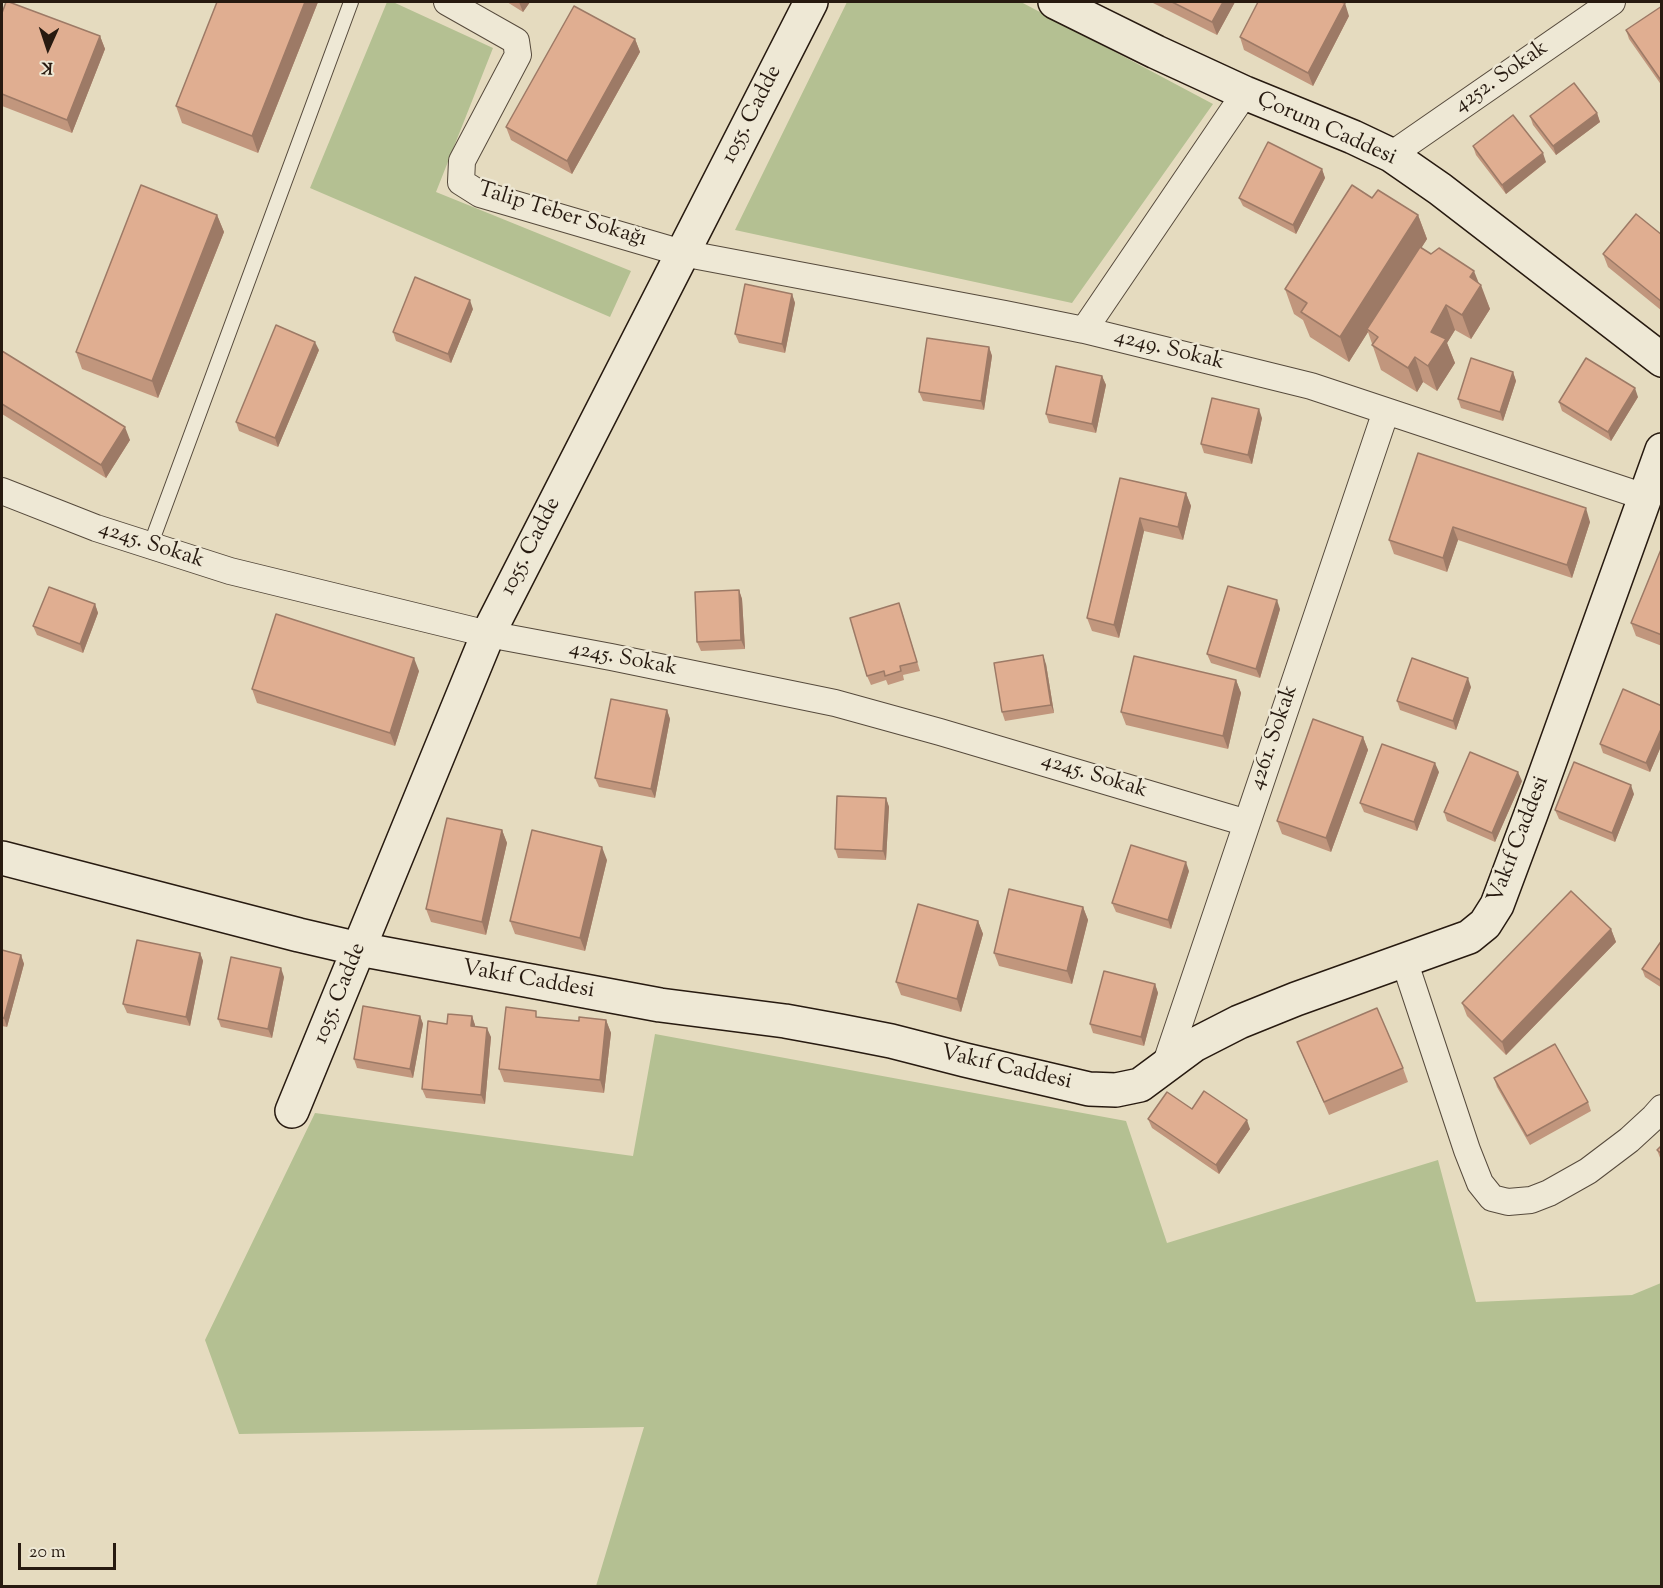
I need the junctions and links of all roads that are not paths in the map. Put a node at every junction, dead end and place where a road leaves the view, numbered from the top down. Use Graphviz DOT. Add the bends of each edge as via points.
graph roads {
  1 [pos="351,2"];
  2 [pos="447,2"];
  3 [pos="811,2"];
  4 [pos="1055,2"];
  5 [pos="1612,2"];
  6 [pos="1245,93"];
  7 [pos="1391,155"];
  8 [pos="682,253"];
  9 [pos="1084,330"];
  10 [pos="1662,360"];
  11 [pos="1386,411"];
  12 [pos="1662,450"];
  13 [pos="2,491"];
  14 [pos="1645,497"];
  15 [pos="150,546"];
  16 [pos="488,634"];
  17 [pos="1247,823"];
  18 [pos="2,858"];
  19 [pos="359,949"];
  20 [pos="1404,960"];
  21 [pos="1165,1066"];
  22 [pos="1662,1108"];
  23 [pos="292,1111"];
  1 -- 15 [label="lane"];
  2 -- 8 [label="street, Talip Teber Sokağı" via="516,41 518,55 462,161 461,182 480,194"];
  3 -- 8 [label="street, 1055. Cadde"];
  4 -- 6 [label="street, Çorum Caddesi"];
  5 -- 7 [label="street, 4252. Sokak"];
  6 -- 7 [label="street, Çorum Caddesi"];
  6 -- 9 [label="street"];
  7 -- 10 [label="street, Çorum Caddesi"];
  8 -- 9 [label="street, 4249. Sokak"];
  8 -- 16 [label="street, 1055. Cadde"];
  9 -- 11 [label="street, 4249. Sokak" via="1311,386"];
  11 -- 14 [label="street, 4249. Sokak"];
  11 -- 17 [label="street, 4261. Sokak"];
  12 -- 14 [label="street, Vakıf Caddesi"];
  13 -- 15 [label="street, 4245. Sokak"];
  14 -- 20 [label="street, Vakıf Caddesi" via="1497,905 1485,924 1469,937"];
  15 -- 16 [label="street, 4245. Sokak" via="230,571"];
  16 -- 17 [label="street, 4245. Sokak" via="835,703"];
  16 -- 19 [label="street, 1055. Cadde"];
  17 -- 21 [label="street, 4261. Sokak"];
  18 -- 19 [label="street, Vakıf Caddesi"];
  19 -- 21 [label="street, Vakıf Caddesi" via="660,1005 840,1031 1089,1089 1116,1090 1140,1085"];
  19 -- 23 [label="street, 1055. Cadde"];
  20 -- 21 [label="street, Vakıf Caddesi" via="1239,1022 1194,1045"];
  20 -- 22 [label="street" via="1467,1150 1480,1183 1492,1198 1508,1202 1531,1200 1549,1193 1588,1171"];
}
